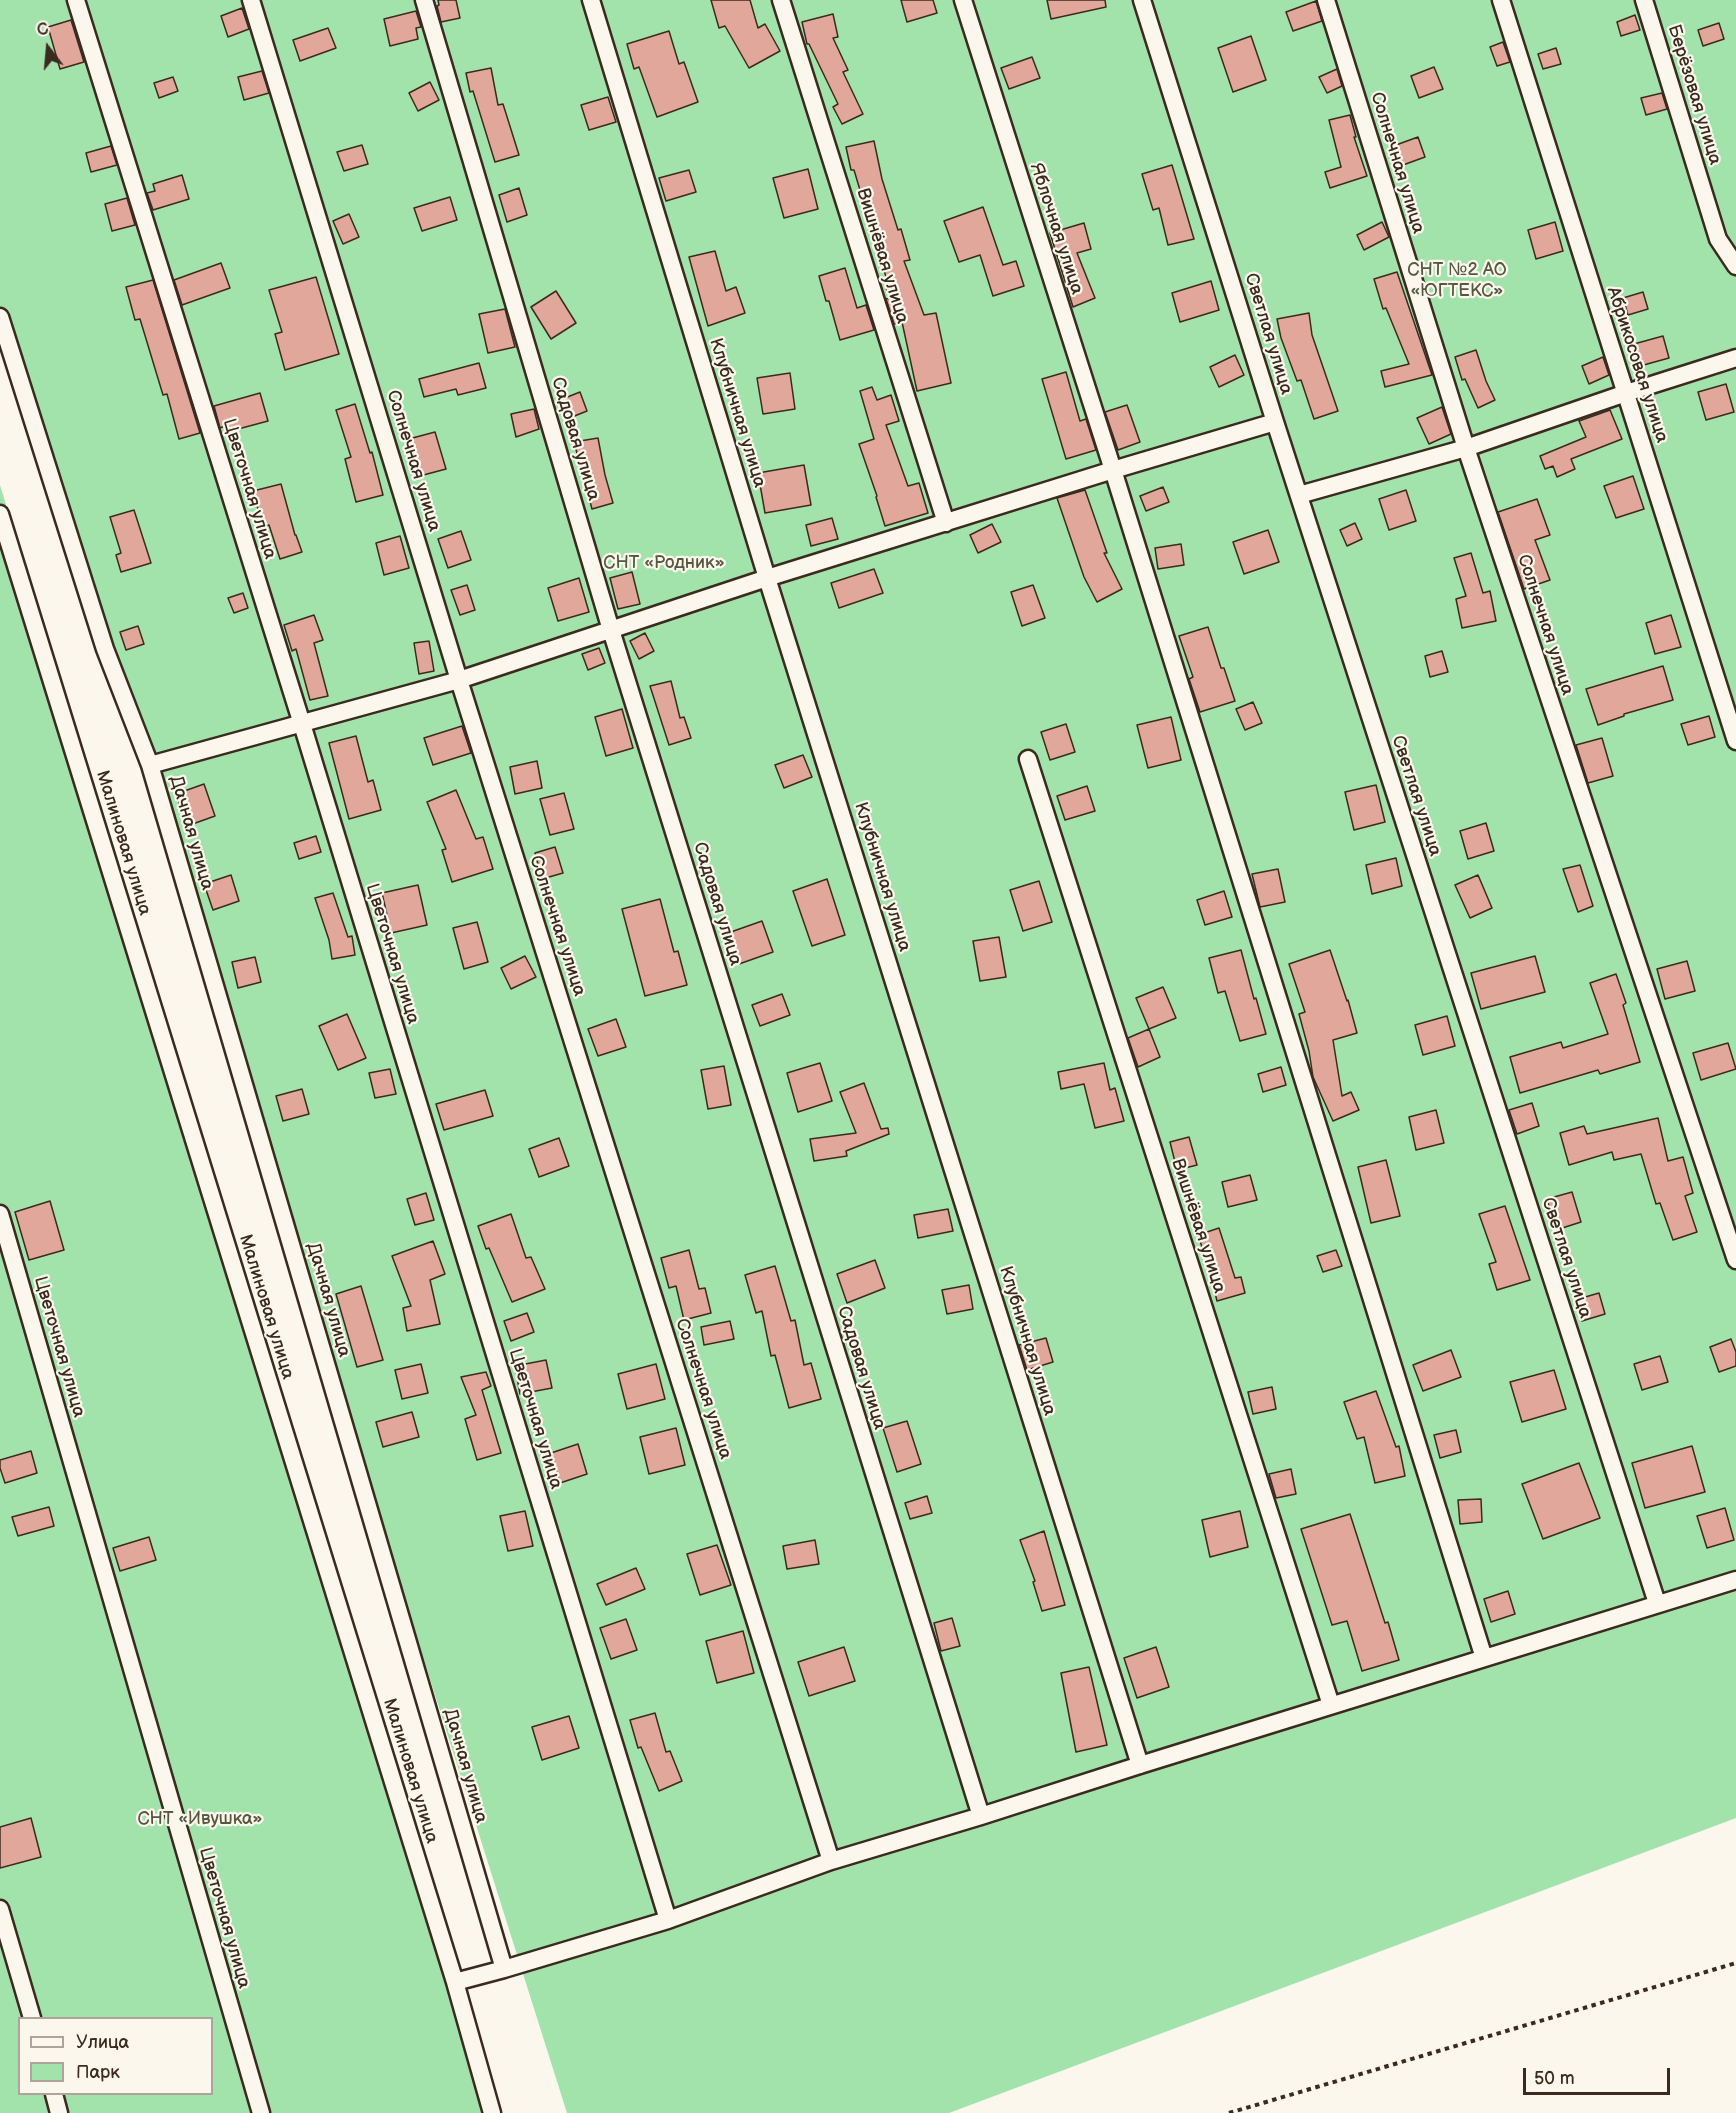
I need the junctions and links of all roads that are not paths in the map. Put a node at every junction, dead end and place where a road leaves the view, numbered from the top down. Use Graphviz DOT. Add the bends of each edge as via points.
graph roads {
  1 [pos="76,0"];
  2 [pos="251,0"];
  3 [pos="424,0"];
  4 [pos="591,0"];
  5 [pos="782,0"];
  6 [pos="963,0"];
  7 [pos="1142,0"];
  8 [pos="1326,0"];
  9 [pos="1501,0"];
  10 [pos="1644,0"];
  11 [pos="1736,266"];
  12 [pos="0,317"];
  13 [pos="1736,358"];
  14 [pos="1626,393"];
  15 [pos="1275,422"];
  16 [pos="1466,448"];
  17 [pos="1113,470"];
  18 [pos="1299,495"];
  19 [pos="0,514"];
  20 [pos="946,523"];
  21 [pos="767,578"];
  22 [pos="611,630"];
  23 [pos="459,680"];
  24 [pos="302,724"];
  25 [pos="1736,741"];
  26 [pos="1028,759"];
  27 [pos="150,765"];
  28 [pos="0,1214"];
  29 [pos="1736,1260"];
  30 [pos="1736,1580"];
  31 [pos="1657,1603"];
  32 [pos="1484,1658"];
  33 [pos="1331,1705"];
  34 [pos="1140,1765"];
  35 [pos="981,1816"];
  36 [pos="831,1861"];
  37 [pos="0,1909"];
  38 [pos="668,1920"];
  39 [pos="504,1968"];
  40 [pos="456,1982"];
  41 [pos="31,2017"];
  42 [pos="54,2095"];
  43 [pos="59,2113"];
  44 [pos="261,2113"];
  45 [pos="492,2113"];
  1 -- 24 [label="street, Цветочная улица"];
  2 -- 23 [label="street, Солнечная улица"];
  3 -- 22 [label="street, Садовая улица"];
  4 -- 21 [label="street, Клубничная улица"];
  5 -- 20 [label="street, Вишнёвая улица"];
  6 -- 17 [label="street, Яблочная улица"];
  7 -- 15 [label="street, Светлая улица"];
  8 -- 16 [label="street, Солнечная улица"];
  9 -- 14 [label="street, Абрикосовая улица"];
  10 -- 11 [label="street, Берёзовая улица" via="1718,239"];
  12 -- 27 [label="street, Дачная улица" via="105,649"];
  13 -- 14 [label="street"];
  14 -- 16 [label="street"];
  14 -- 25 [label="street, Абрикосовая улица"];
  15 -- 17 [label="street"];
  15 -- 18 [label="street, Светлая улица"];
  16 -- 18 [label="street"];
  16 -- 29 [label="street, Солнечная улица"];
  17 -- 20 [label="street"];
  17 -- 32 [label="street, Яблочная улица"];
  18 -- 31 [label="street, Светлая улица"];
  19 -- 40 [label="street, Малиновая улица"];
  20 -- 21 [label="street"];
  21 -- 22 [label="street"];
  21 -- 34 [label="street, Клубничная улица"];
  22 -- 23 [label="street"];
  22 -- 35 [label="street, Садовая улица"];
  23 -- 24 [label="street"];
  23 -- 36 [label="street, Солнечная улица"];
  24 -- 27 [label="street"];
  24 -- 38 [label="street, Цветочная улица"];
  26 -- 33 [label="street, Вишнёвая улица"];
  27 -- 39 [label="street, Дачная улица"];
  28 -- 44 [label="street, Цветочная улица"];
  30 -- 31 [label="street"];
  31 -- 32 [label="street"];
  32 -- 33 [label="street"];
  33 -- 34 [label="street"];
  34 -- 35 [label="street"];
  35 -- 36 [label="street"];
  36 -- 38 [label="street"];
  37 -- 41 [label="street"];
  38 -- 39 [label="street"];
  39 -- 40 [label="street"];
  40 -- 45 [label="street, Малиновая улица"];
  42 -- 43 [label="street"];
}
